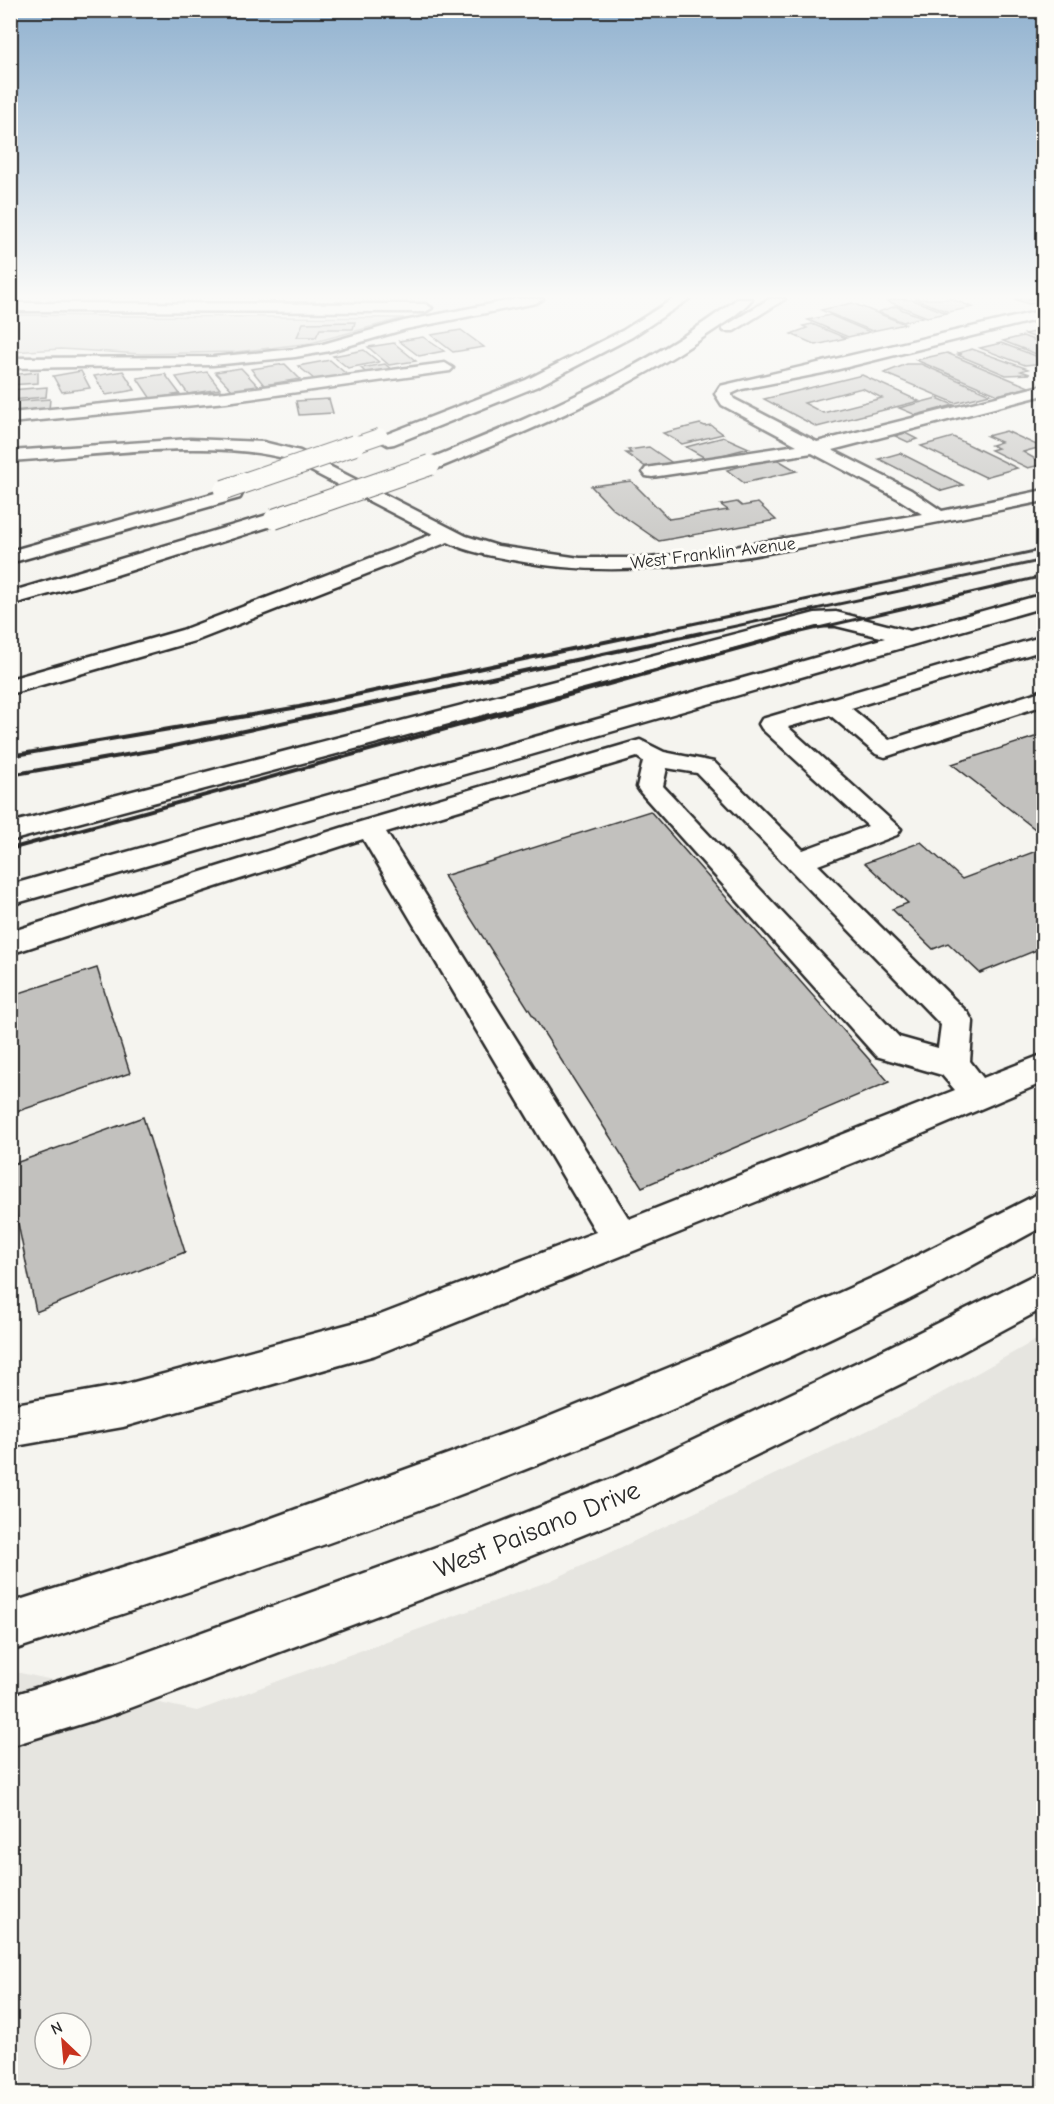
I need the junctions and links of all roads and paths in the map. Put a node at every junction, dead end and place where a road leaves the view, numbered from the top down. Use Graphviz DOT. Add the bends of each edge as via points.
graph roads {
  1 [pos="224,397"];
  2 [pos="471,397"];
  3 [pos="494,397"];
  4 [pos="585,397"];
  5 [pos="725,397"];
  6 [pos="1015,397"];
  7 [pos="10,418"];
  8 [pos="384,438"];
  9 [pos="816,447"];
  10 [pos="10,456"];
  11 [pos="652,472"];
  12 [pos="1044,495"];
  13 [pos="939,517"];
  14 [pos="448,535"];
  15 [pos="10,557"];
  16 [pos="10,599"];
  17 [pos="1044,600"];
  18 [pos="907,637"];
  19 [pos="1044,643"];
  20 [pos="10,687"];
  21 [pos="1044,697"];
  22 [pos="840,711"];
  23 [pos="656,758"];
  24 [pos="370,828"];
  25 [pos="10,832"];
  26 [pos="800,861"];
  27 [pos="10,895"];
  28 [pos="10,943"];
  29 [pos="953,1065"];
  30 [pos="1044,1067"];
  31 [pos="979,1095"];
  32 [pos="1034,1212"];
  33 [pos="621,1240"];
  34 [pos="1044,1288"];
  35 [pos="10,1426"];
  36 [pos="10,1627"];
  37 [pos="10,1721"];
  1 -- 7 [label="main road"];
  2 -- 8 [label="main road"];
  3 -- 8 [label="main road"];
  4 -- 16 [label="main road, bridge" via="430,465 274,519"];
  5 -- 9 [label="main road"];
  6 -- 9 [label="main road"];
  8 -- 15 [label="main road" via="229,492"];
  9 -- 11 [label="main road"];
  9 -- 13 [label="main road"];
  10 -- 14 [label="main road, West Franklin Avenue" via="219,444 263,447 294,456"];
  12 -- 13 [label="main road, West Franklin Avenue"];
  13 -- 14 [label="main road, West Franklin Avenue" via="718,556 649,564 543,560 495,551"];
  14 -- 20 [label="main road" via="190,635"];
  17 -- 18 [label="main road"];
  18 -- 25 [label="main road" via="836,619 815,620"];
  18 -- 27 [label="main road"];
  19 -- 22 [label="main road"];
  21 -- 22 [label="main road" via="885,749"];
  22 -- 26 [label="main road" via="771,724 887,829"];
  23 -- 24 [label="main road" via="640,748"];
  23 -- 26 [label="main road" via="705,767"];
  23 -- 29 [label="main road" via="650,787 888,1047"];
  24 -- 28 [label="main road"];
  24 -- 33 [label="main road"];
  26 -- 29 [label="main road" via="957,1022"];
  29 -- 31 [label="main road"];
  30 -- 31 [label="main road"];
  31 -- 33 [label="main road"];
  32 -- 36 [label="main road" via="886,1291 727,1364 536,1444 236,1554"];
  33 -- 35 [label="main road" via="375,1336 123,1406"];
  34 -- 37 [label="main road, West Paisano Drive" via="626,1495 469,1558 128,1684"];
}
